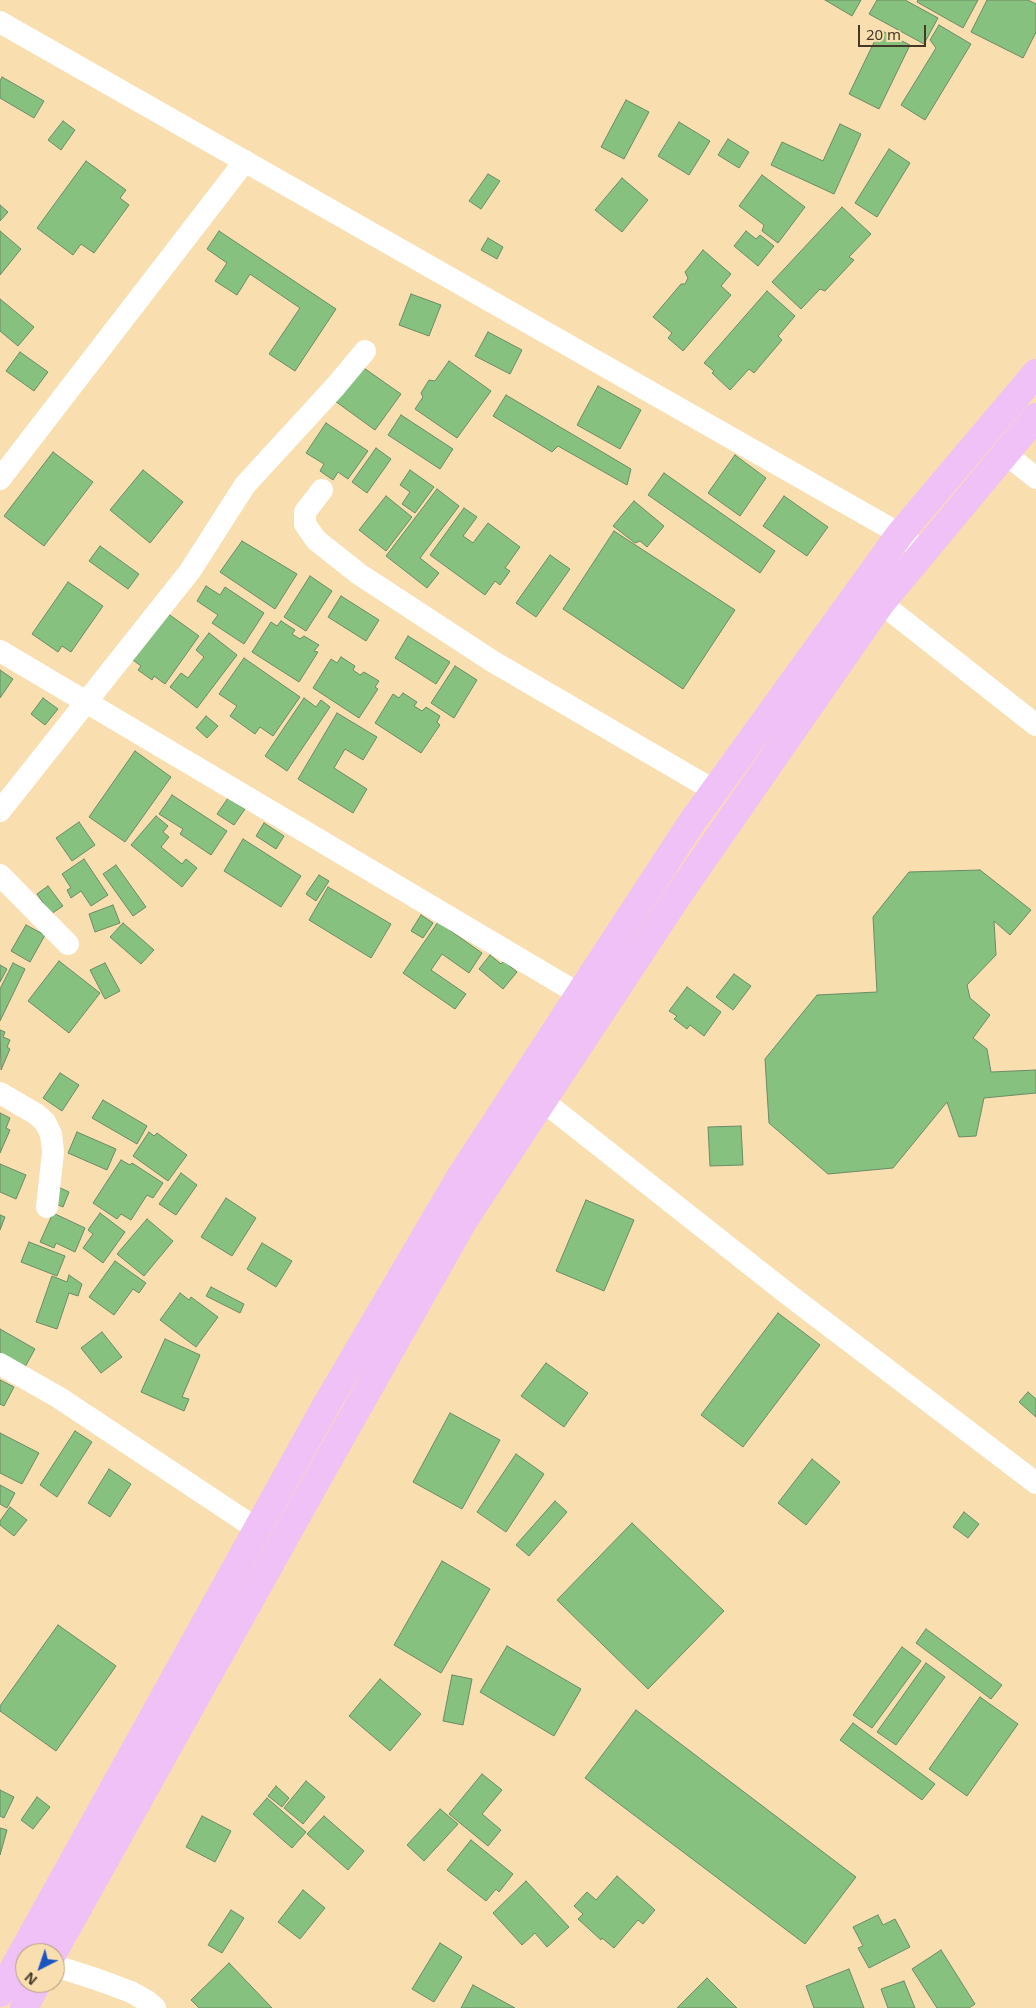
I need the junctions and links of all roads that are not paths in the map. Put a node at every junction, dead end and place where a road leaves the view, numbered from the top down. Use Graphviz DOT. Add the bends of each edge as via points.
graph roads {
  1 [pos="0,22"];
  2 [pos="245,161"];
  3 [pos="365,351"];
  4 [pos="1036,373"];
  5 [pos="1036,417"];
  6 [pos="1006,454"];
  7 [pos="1036,478"];
  8 [pos="0,479"];
  9 [pos="322,490"];
  10 [pos="900,534"];
  11 [pos="922,552"];
  12 [pos="881,603"];
  13 [pos="0,651"];
  14 [pos="85,702"];
  15 [pos="1036,725"];
  16 [pos="714,791"];
  17 [pos="0,810"];
  18 [pos="0,875"];
  19 [pos="68,944"];
  20 [pos="579,994"];
  21 [pos="519,1086"];
  22 [pos="0,1093"];
  23 [pos="543,1101"];
  24 [pos="47,1207"];
  25 [pos="0,1364"];
  26 [pos="1036,1483"];
  27 [pos="257,1529"];
  28 [pos="59,1943"];
  29 [pos="65,1969"];
  30 [pos="0,1993"];
  31 [pos="32,1993"];
  32 [pos="24,2008"];
  33 [pos="155,2008"];
  1 -- 2 [label="street"];
  2 -- 8 [label="street"];
  2 -- 10 [label="street"];
  3 -- 14 [label="street" via="245,485 190,571"];
  4 -- 10 [label="main road"];
  5 -- 6 [label="main road"];
  6 -- 7 [label="street"];
  6 -- 11 [label="main road"];
  9 -- 16 [label="street" via="305,512 305,524 316,540 359,574 492,661"];
  10 -- 11 [label="street"];
  10 -- 16 [label="main road"];
  11 -- 12 [label="main road"];
  12 -- 15 [label="street"];
  12 -- 23 [label="main road" via="679,894"];
  13 -- 14 [label="street"];
  14 -- 17 [label="street"];
  14 -- 20 [label="street"];
  16 -- 20 [label="main road"];
  18 -- 19 [label="street"];
  20 -- 21 [label="main road"];
  21 -- 23 [label="street"];
  21 -- 27 [label="main road" via="460,1177"];
  22 -- 24 [label="street" via="36,1114 51,1134"];
  23 -- 26 [label="street" via="789,1295"];
  23 -- 28 [label="main road" via="464,1220"];
  25 -- 27 [label="street" via="58,1397"];
  27 -- 30 [label="main road"];
  29 -- 33 [label="street" via="131,1992"];
  31 -- 32 [label="main road"];
}
